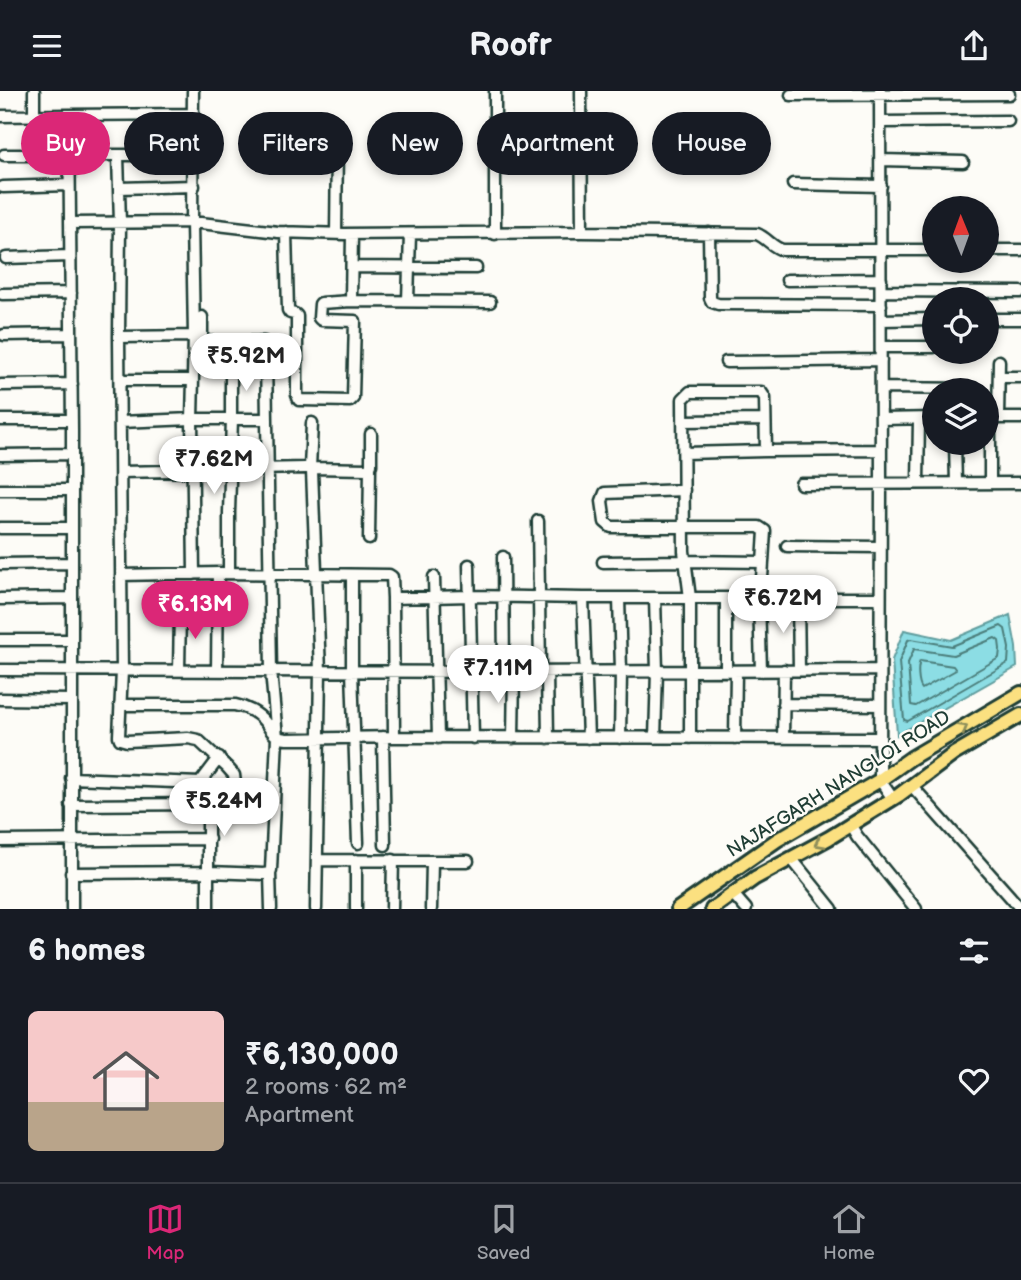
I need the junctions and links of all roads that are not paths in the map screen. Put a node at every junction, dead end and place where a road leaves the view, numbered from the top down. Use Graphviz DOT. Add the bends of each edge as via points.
graph roads {
  1 [pos="33,91"];
  2 [pos="193,91"];
  3 [pos="495,91"];
  4 [pos="581,91"];
  5 [pos="880,93"];
  6 [pos="1009,94"];
  7 [pos="790,95"];
  8 [pos="34,112"];
  9 [pos="194,112"];
  10 [pos="21,115"];
  11 [pos="0,116"];
  12 [pos="1007,121"];
  13 [pos="881,122"];
  14 [pos="4,155"];
  15 [pos="21,155"];
  16 [pos="110,156"];
  17 [pos="118,156"];
  18 [pos="124,156"];
  19 [pos="881,160"];
  20 [pos="963,162"];
  21 [pos="69,175"];
  22 [pos="194,175"];
  23 [pos="337,175"];
  24 [pos="793,184"];
  25 [pos="69,185"];
  26 [pos="194,186"];
  27 [pos="881,186"];
  28 [pos="3,187"];
  29 [pos="119,188"];
  30 [pos="192,222"];
  31 [pos="70,223"];
  32 [pos="120,223"];
  33 [pos="286,232"];
  34 [pos="582,232"];
  35 [pos="709,233"];
  36 [pos="336,234"];
  37 [pos="352,234"];
  38 [pos="410,234"];
  39 [pos="495,234"];
  40 [pos="881,250"];
  41 [pos="922,250"];
  42 [pos="999,250"];
  43 [pos="1021,250"];
  44 [pos="70,256"];
  45 [pos="6,258"];
  46 [pos="352,267"];
  47 [pos="409,268"];
  48 [pos="475,268"];
  49 [pos="881,279"];
  50 [pos="787,280"];
  51 [pos="881,291"];
  52 [pos="1021,292"];
  53 [pos="2,293"];
  54 [pos="71,293"];
  55 [pos="351,301"];
  56 [pos="408,302"];
  57 [pos="489,302"];
  58 [pos="881,305"];
  59 [pos="201,317"];
  60 [pos="922,319"];
  61 [pos="999,319"];
  62 [pos="1021,319"];
  63 [pos="881,320"];
  64 [pos="71,334"];
  65 [pos="4,335"];
  66 [pos="120,337"];
  67 [pos="197,340"];
  68 [pos="264,342"];
  69 [pos="881,347"];
  70 [pos="922,347"];
  71 [pos="266,358"];
  72 [pos="881,360"];
  73 [pos="726,362"];
  74 [pos="999,364"];
  75 [pos="231,366"];
  76 [pos="999,377"];
  77 [pos="1021,377"];
  78 [pos="120,380"];
  79 [pos="193,380"];
  80 [pos="72,384"];
  81 [pos="1,385"];
  82 [pos="881,388"];
  83 [pos="922,388"];
  84 [pos="999,418"];
  85 [pos="1021,418"];
  86 [pos="192,419"];
  87 [pos="231,419"];
  88 [pos="267,419"];
  89 [pos="881,419"];
  90 [pos="919,419"];
  91 [pos="922,419"];
  92 [pos="0,420"];
  93 [pos="72,420"];
  94 [pos="765,420"];
  95 [pos="683,421"];
  96 [pos="120,422"];
  97 [pos="312,423"];
  98 [pos="371,434"];
  99 [pos="881,450"];
  100 [pos="766,451"];
  101 [pos="684,453"];
  102 [pos="72,454"];
  103 [pos="0,455"];
  104 [pos="955,455"];
  105 [pos="991,455"];
  106 [pos="310,468"];
  107 [pos="370,468"];
  108 [pos="268,469"];
  109 [pos="230,470"];
  110 [pos="193,471"];
  111 [pos="121,472"];
  112 [pos="881,483"];
  113 [pos="918,483"];
  114 [pos="956,483"];
  115 [pos="990,483"];
  116 [pos="1021,483"];
  117 [pos="801,484"];
  118 [pos="0,490"];
  119 [pos="72,490"];
  120 [pos="684,490"];
  121 [pos="538,521"];
  122 [pos="0,527"];
  123 [pos="684,527"];
  124 [pos="71,528"];
  125 [pos="369,539"];
  126 [pos="787,546"];
  127 [pos="880,547"];
  128 [pos="503,557"];
  129 [pos="685,561"];
  130 [pos="71,562"];
  131 [pos="603,562"];
  132 [pos="763,562"];
  133 [pos="0,564"];
  134 [pos="469,565"];
  135 [pos="218,573"];
  136 [pos="229,573"];
  137 [pos="194,574"];
  138 [pos="268,574"];
  139 [pos="315,574"];
  140 [pos="121,575"];
  141 [pos="352,575"];
  142 [pos="434,577"];
  143 [pos="470,596"];
  144 [pos="503,596"];
  145 [pos="760,596"];
  146 [pos="435,597"];
  147 [pos="539,597"];
  148 [pos="71,598"];
  149 [pos="393,598"];
  150 [pos="583,598"];
  151 [pos="619,598"];
  152 [pos="655,598"];
  153 [pos="690,598"];
  154 [pos="726,598"];
  155 [pos="880,598"];
  156 [pos="0,599"];
  157 [pos="798,599"];
  158 [pos="180,610"];
  159 [pos="0,640"];
  160 [pos="71,640"];
  161 [pos="0,670"];
  162 [pos="784,670"];
  163 [pos="799,670"];
  164 [pos="880,670"];
  165 [pos="71,671"];
  166 [pos="122,671"];
  167 [pos="180,671"];
  168 [pos="217,671"];
  169 [pos="271,671"];
  170 [pos="320,671"];
  171 [pos="352,671"];
  172 [pos="394,671"];
  173 [pos="436,671"];
  174 [pos="472,671"];
  175 [pos="544,671"];
  176 [pos="585,671"];
  177 [pos="621,671"];
  178 [pos="657,671"];
  179 [pos="691,671"];
  180 [pos="731,671"];
  181 [pos="761,671"];
  182 [pos="509,672"];
  183 [pos="1021,693"];
  184 [pos="0,699"];
  185 [pos="71,700"];
  186 [pos="783,704"];
  187 [pos="120,705"];
  188 [pos="880,705"];
  189 [pos="1021,715"];
  190 [pos="277,737"];
  191 [pos="389,737"];
  192 [pos="438,738"];
  193 [pos="473,738"];
  194 [pos="513,738"];
  195 [pos="548,738"];
  196 [pos="587,738"];
  197 [pos="620,738"];
  198 [pos="655,738"];
  199 [pos="690,738"];
  200 [pos="736,738"];
  201 [pos="783,738"];
  202 [pos="880,738"];
  203 [pos="318,739"];
  204 [pos="354,739"];
  205 [pos="219,758"];
  206 [pos="71,778"];
  207 [pos="880,780"];
  208 [pos="912,786"];
  209 [pos="236,792"];
  210 [pos="893,799"];
  211 [pos="71,805"];
  212 [pos="850,824"];
  213 [pos="209,839"];
  214 [pos="71,840"];
  215 [pos="0,841"];
  216 [pos="358,843"];
  217 [pos="385,845"];
  218 [pos="791,858"];
  219 [pos="317,860"];
  220 [pos="356,860"];
  221 [pos="393,860"];
  222 [pos="432,861"];
  223 [pos="468,861"];
  224 [pos="209,872"];
  225 [pos="71,873"];
  226 [pos="270,873"];
  227 [pos="733,894"];
  228 [pos="1014,907"];
  229 [pos="72,909"];
  230 [pos="208,909"];
  231 [pos="271,909"];
  232 [pos="316,909"];
  233 [pos="356,909"];
  234 [pos="391,909"];
  235 [pos="431,909"];
  236 [pos="678,909"];
  237 [pos="712,909"];
  238 [pos="746,909"];
  239 [pos="832,909"];
  240 [pos="916,909"];
  1 -- 8 [label="street"];
  2 -- 9 [label="street"];
  3 -- 39 [label="street"];
  4 -- 34 [label="street"];
  5 -- 6 [label="street"];
  5 -- 7 [label="street"];
  5 -- 13 [label="street"];
  10 -- 11 [label="street"];
  12 -- 13 [label="street"];
  13 -- 19 [label="street"];
  14 -- 15 [label="street"];
  16 -- 17 [label="street"];
  17 -- 18 [label="street"];
  17 -- 29 [label="street"];
  19 -- 20 [label="street"];
  19 -- 27 [label="street"];
  21 -- 25 [label="street"];
  22 -- 26 [label="street"];
  23 -- 36 [label="street"];
  24 -- 27 [label="street"];
  25 -- 28 [label="street"];
  25 -- 31 [label="street"];
  26 -- 29 [label="street"];
  26 -- 30 [label="street"];
  27 -- 40 [label="street"];
  29 -- 32 [label="street"];
  30 -- 32 [label="street"];
  30 -- 33 [label="street"];
  30 -- 67 [label="street"];
  31 -- 32 [label="street"];
  31 -- 44 [label="street"];
  32 -- 66 [label="street"];
  33 -- 36 [label="street"];
  33 -- 55 [label="street" via="288,310 297,316 299,400 352,400 355,321 319,318 321,303"];
  34 -- 35 [label="street"];
  34 -- 39 [label="street"];
  35 -- 40 [label="street" via="757,234 783,250"];
  35 -- 58 [label="street" via="712,302"];
  36 -- 37 [label="street"];
  37 -- 38 [label="street"];
  37 -- 46 [label="street"];
  38 -- 39 [label="street"];
  38 -- 47 [label="street"];
  40 -- 41 [label="street"];
  40 -- 49 [label="street"];
  42 -- 43 [label="street"];
  44 -- 45 [label="street"];
  44 -- 54 [label="street"];
  46 -- 47 [label="street"];
  46 -- 55 [label="street"];
  47 -- 48 [label="street"];
  47 -- 56 [label="street"];
  49 -- 50 [label="street"];
  49 -- 51 [label="street"];
  51 -- 52 [label="street"];
  51 -- 58 [label="street"];
  53 -- 54 [label="street"];
  54 -- 64 [label="street"];
  55 -- 56 [label="street"];
  56 -- 57 [label="street"];
  58 -- 63 [label="street"];
  59 -- 67 [label="street"];
  60 -- 63 [label="street"];
  61 -- 62 [label="street"];
  63 -- 69 [label="street"];
  64 -- 65 [label="street"];
  64 -- 80 [label="street"];
  66 -- 67 [label="street"];
  66 -- 78 [label="street"];
  67 -- 68 [label="street"];
  67 -- 79 [label="street"];
  69 -- 70 [label="street"];
  69 -- 72 [label="street"];
  71 -- 88 [label="street"];
  72 -- 73 [label="street"];
  72 -- 82 [label="street"];
  74 -- 76 [label="street"];
  75 -- 87 [label="street"];
  76 -- 77 [label="street"];
  78 -- 79 [label="street"];
  78 -- 96 [label="street"];
  79 -- 86 [label="street"];
  80 -- 81 [label="street"];
  80 -- 93 [label="street"];
  82 -- 83 [label="street"];
  82 -- 89 [label="street"];
  84 -- 85 [label="street"];
  86 -- 87 [label="street"];
  86 -- 96 [label="street"];
  86 -- 110 [label="street"];
  87 -- 88 [label="street"];
  87 -- 109 [label="street"];
  88 -- 108 [label="street"];
  89 -- 90 [label="street"];
  89 -- 99 [label="street"];
  90 -- 91 [label="street"];
  90 -- 113 [label="street"];
  92 -- 93 [label="street"];
  93 -- 102 [label="street"];
  94 -- 95 [label="street"];
  94 -- 95 [label="street" via="764,395 759,391 690,392 683,399"];
  94 -- 100 [label="street"];
  95 -- 101 [label="street"];
  96 -- 111 [label="street"];
  97 -- 106 [label="street"];
  98 -- 107 [label="street"];
  99 -- 100 [label="street"];
  99 -- 112 [label="street"];
  100 -- 101 [label="street"];
  101 -- 120 [label="street"];
  102 -- 103 [label="street"];
  102 -- 119 [label="street"];
  104 -- 114 [label="street"];
  105 -- 115 [label="street"];
  106 -- 107 [label="street"];
  106 -- 108 [label="street"];
  106 -- 139 [label="street"];
  107 -- 125 [label="street"];
  108 -- 109 [label="street"];
  108 -- 138 [label="street"];
  109 -- 110 [label="street"];
  109 -- 136 [label="street"];
  110 -- 111 [label="street"];
  110 -- 137 [label="street"];
  111 -- 140 [label="street"];
  112 -- 113 [label="street"];
  112 -- 117 [label="street"];
  112 -- 127 [label="street"];
  113 -- 114 [label="street"];
  114 -- 115 [label="street"];
  115 -- 116 [label="street"];
  118 -- 119 [label="street"];
  119 -- 124 [label="street"];
  120 -- 123 [label="street"];
  120 -- 123 [label="street" via="608,492 602,501 605,522 611,527"];
  121 -- 147 [label="street"];
  122 -- 124 [label="street"];
  123 -- 129 [label="street"];
  123 -- 132 [label="street" via="762,528"];
  124 -- 130 [label="street"];
  126 -- 127 [label="street"];
  127 -- 155 [label="street"];
  128 -- 144 [label="street"];
  129 -- 131 [label="street"];
  129 -- 132 [label="street"];
  129 -- 153 [label="street"];
  130 -- 133 [label="street"];
  130 -- 148 [label="street"];
  132 -- 145 [label="street"];
  134 -- 143 [label="street"];
  135 -- 136 [label="street"];
  135 -- 137 [label="street"];
  135 -- 168 [label="street"];
  136 -- 138 [label="street"];
  137 -- 140 [label="street"];
  138 -- 139 [label="street"];
  138 -- 169 [label="street"];
  139 -- 141 [label="street"];
  139 -- 170 [label="street"];
  140 -- 166 [label="street"];
  141 -- 149 [label="street" via="389,575"];
  141 -- 171 [label="street"];
  142 -- 146 [label="street"];
  143 -- 144 [label="street"];
  143 -- 146 [label="street"];
  143 -- 174 [label="street"];
  144 -- 147 [label="street"];
  144 -- 182 [label="street"];
  145 -- 154 [label="street"];
  145 -- 157 [label="street"];
  145 -- 181 [label="street"];
  146 -- 149 [label="street"];
  146 -- 173 [label="street"];
  147 -- 150 [label="street"];
  147 -- 175 [label="street"];
  148 -- 156 [label="street"];
  148 -- 160 [label="street"];
  149 -- 172 [label="street"];
  150 -- 151 [label="street"];
  150 -- 176 [label="street"];
  151 -- 152 [label="street"];
  151 -- 177 [label="street"];
  152 -- 153 [label="street"];
  152 -- 178 [label="street"];
  153 -- 154 [label="street"];
  153 -- 179 [label="street"];
  154 -- 180 [label="street"];
  155 -- 157 [label="street"];
  155 -- 164 [label="street"];
  157 -- 163 [label="street"];
  158 -- 167 [label="street"];
  159 -- 160 [label="street"];
  160 -- 165 [label="street"];
  161 -- 165 [label="street"];
  162 -- 163 [label="street"];
  162 -- 181 [label="street"];
  162 -- 186 [label="street"];
  163 -- 164 [label="street"];
  164 -- 188 [label="street"];
  165 -- 166 [label="street"];
  165 -- 185 [label="street"];
  166 -- 167 [label="street"];
  166 -- 187 [label="street"];
  167 -- 168 [label="street"];
  168 -- 169 [label="street"];
  169 -- 170 [label="street"];
  169 -- 190 [label="street"];
  170 -- 171 [label="street"];
  170 -- 203 [label="street"];
  171 -- 172 [label="street"];
  171 -- 204 [label="street"];
  172 -- 173 [label="street"];
  172 -- 191 [label="street"];
  173 -- 174 [label="street"];
  173 -- 192 [label="street"];
  174 -- 182 [label="street"];
  174 -- 193 [label="street"];
  175 -- 176 [label="street"];
  175 -- 182 [label="street"];
  175 -- 195 [label="street"];
  176 -- 177 [label="street"];
  176 -- 196 [label="street"];
  177 -- 178 [label="street"];
  177 -- 197 [label="street"];
  178 -- 179 [label="street"];
  178 -- 198 [label="street"];
  179 -- 180 [label="street"];
  179 -- 199 [label="street"];
  180 -- 181 [label="street"];
  180 -- 200 [label="street"];
  182 -- 194 [label="street"];
  207 -- 183 [label="main road, NAJAFGARH NANGLOI ROAD, one-way"];
  184 -- 185 [label="street"];
  185 -- 206 [label="street"];
  186 -- 188 [label="street"];
  186 -- 201 [label="street"];
  187 -- 190 [label="street" via="235,705 257,715"];
  187 -- 205 [label="street" via="119,736 123,741 194,739"];
  188 -- 202 [label="street"];
  189 -- 208 [label="main road" via="954,754"];
  190 -- 203 [label="street"];
  190 -- 226 [label="street"];
  191 -- 192 [label="street"];
  191 -- 204 [label="street"];
  191 -- 217 [label="street"];
  192 -- 193 [label="street"];
  193 -- 194 [label="street"];
  194 -- 195 [label="street"];
  195 -- 196 [label="street"];
  196 -- 197 [label="street"];
  197 -- 198 [label="street"];
  198 -- 199 [label="street"];
  199 -- 200 [label="street"];
  200 -- 201 [label="street"];
  201 -- 202 [label="street"];
  202 -- 207 [label="street"];
  203 -- 204 [label="street"];
  203 -- 219 [label="street"];
  204 -- 216 [label="street"];
  205 -- 206 [label="street" via="200,783"];
  205 -- 209 [label="street" via="234,775"];
  206 -- 211 [label="street"];
  207 -- 210 [label="street"];
  207 -- 236 [label="main road, NAJAFGARH NANGLOI ROAD" via="777,840"];
  208 -- 210 [label="main road"];
  208 -- 228 [label="street"];
  210 -- 212 [label="main road"];
  211 -- 213 [label="street" via="208,804"];
  211 -- 214 [label="street"];
  212 -- 218 [label="main road, one-way"];
  212 -- 240 [label="street"];
  213 -- 214 [label="street"];
  213 -- 224 [label="street"];
  214 -- 215 [label="street"];
  214 -- 225 [label="street"];
  218 -- 227 [label="main road"];
  218 -- 239 [label="street"];
  219 -- 220 [label="street"];
  219 -- 232 [label="street"];
  220 -- 221 [label="street"];
  220 -- 233 [label="street"];
  221 -- 222 [label="street"];
  221 -- 234 [label="street"];
  222 -- 223 [label="street"];
  222 -- 235 [label="street"];
  224 -- 225 [label="street"];
  224 -- 226 [label="street"];
  224 -- 230 [label="street"];
  225 -- 229 [label="street"];
  226 -- 231 [label="street"];
  227 -- 237 [label="main road"];
  227 -- 238 [label="street"];
}
